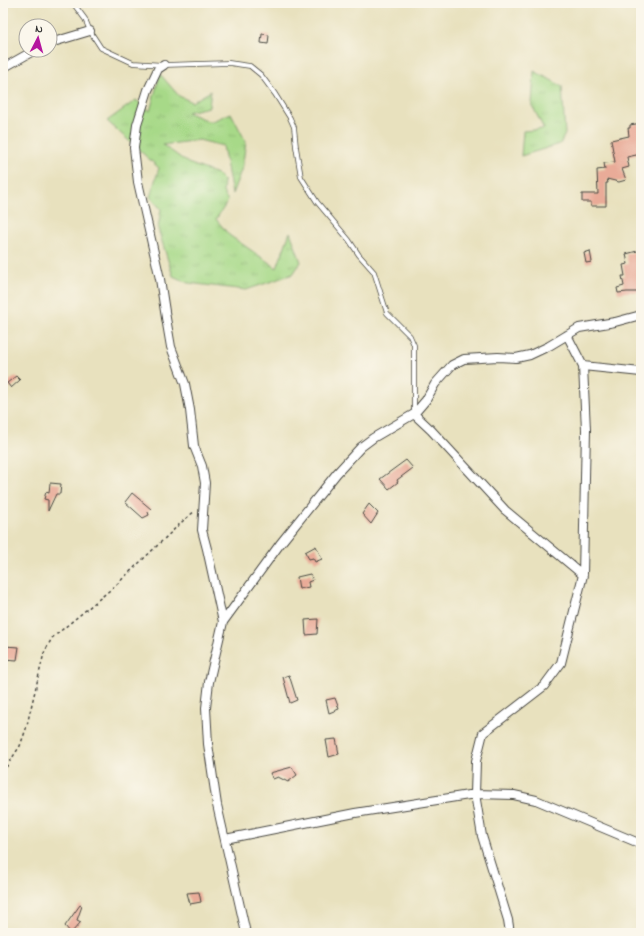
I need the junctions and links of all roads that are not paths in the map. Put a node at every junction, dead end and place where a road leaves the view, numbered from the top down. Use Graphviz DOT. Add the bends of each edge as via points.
graph roads {
  1 [pos="73,3"];
  2 [pos="90,31"];
  3 [pos="58,41"];
  4 [pos="21,58"];
  5 [pos="164,65"];
  6 [pos="3,68"];
  7 [pos="641,315"];
  8 [pos="567,335"];
  9 [pos="583,366"];
  10 [pos="641,372"];
  11 [pos="414,414"];
  12 [pos="583,575"];
  13 [pos="223,622"];
  14 [pos="475,794"];
  15 [pos="225,839"];
  16 [pos="641,844"];
  17 [pos="246,933"];
  18 [pos="510,933"];
  1 -- 2 [label="lane"];
  2 -- 3 [label="street"];
  2 -- 5 [label="lane" via="101,48 133,63"];
  4 -- 6 [label="street"];
  5 -- 11 [label="lane" via="229,63 250,66 268,84 294,127 301,177 317,202 374,272 387,313 410,336 414,345"];
  5 -- 13 [label="street" via="158,69 148,90 137,125 134,148 138,182 160,279 171,347 185,384 194,446 202,466 205,483 202,530"];
  7 -- 8 [label="street" via="579,328"];
  8 -- 9 [label="street"];
  8 -- 11 [label="street" via="549,346 516,358 498,356 464,359 452,365"];
  9 -- 10 [label="street"];
  9 -- 12 [label="street" via="586,430"];
  11 -- 12 [label="street" via="504,510"];
  11 -- 13 [label="street" via="361,447 337,473 280,544"];
  12 -- 14 [label="street" via="561,663 544,686 483,733 476,761"];
  13 -- 15 [label="street" via="209,682 206,708 216,805"];
  14 -- 15 [label="street"];
  14 -- 16 [label="street" via="514,795 536,800"];
  14 -- 18 [label="street" via="482,836"];
  15 -- 17 [label="street"];
}
